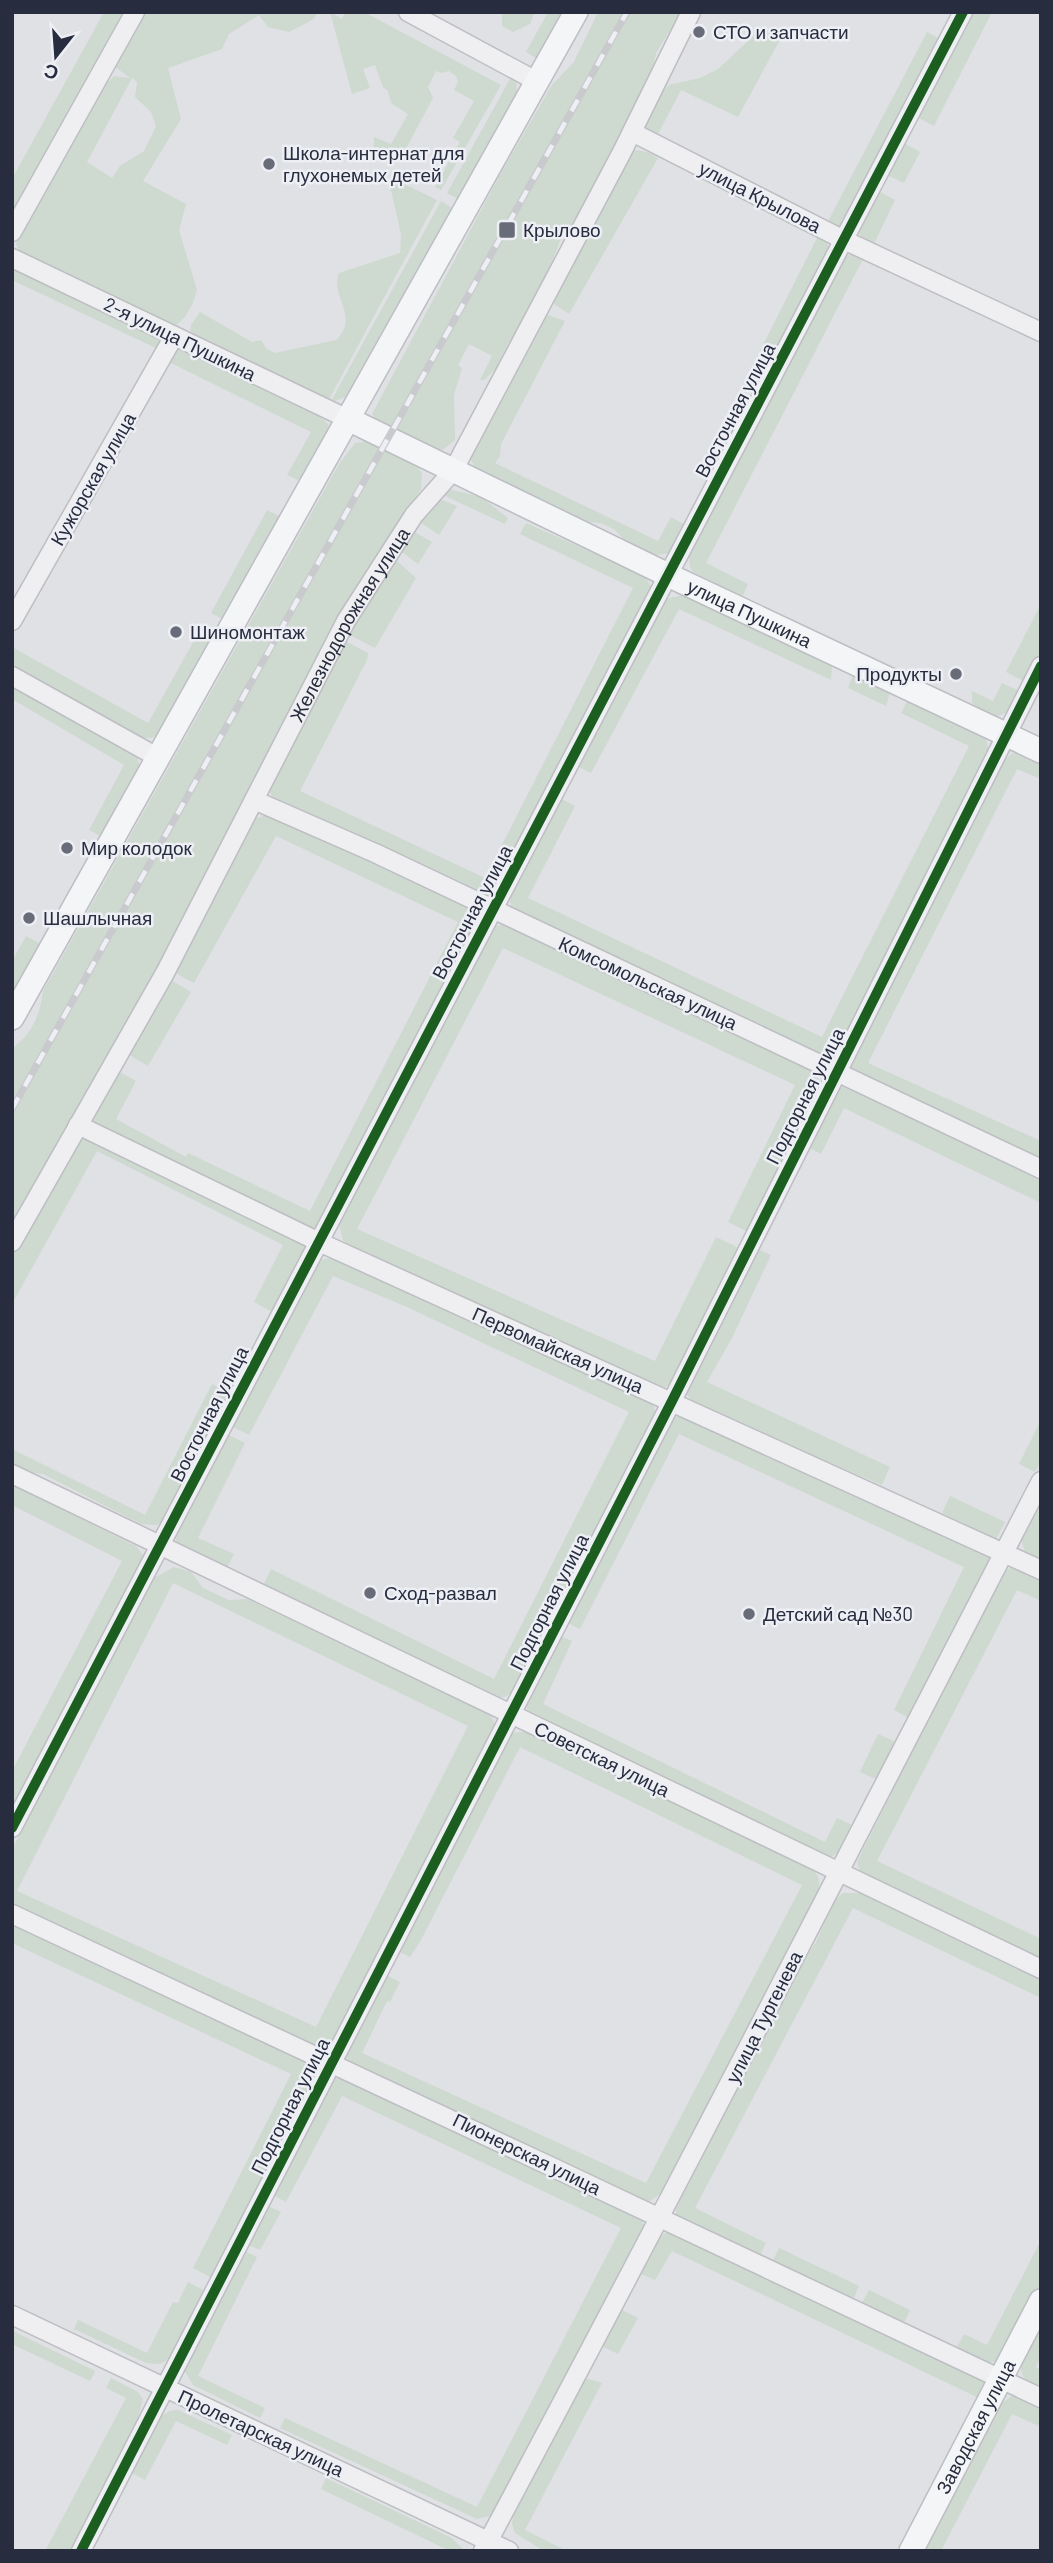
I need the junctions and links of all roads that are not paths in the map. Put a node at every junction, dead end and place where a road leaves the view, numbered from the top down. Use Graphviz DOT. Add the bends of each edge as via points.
graph roads {
  1 [pos="135,12"];
  2 [pos="408,12"];
  3 [pos="576,12"];
  4 [pos="691,12"];
  5 [pos="963,12"];
  6 [pos="538,82"];
  7 [pos="632,132"];
  8 [pos="12,232"];
  9 [pos="844,240"];
  10 [pos="12,258"];
  11 [pos="1041,332"];
  12 [pos="174,336"];
  13 [pos="348,419"];
  14 [pos="453,471"];
  15 [pos="668,575"];
  16 [pos="12,621"];
  17 [pos="1041,666"];
  18 [pos="12,676"];
  19 [pos="1007,735"];
  20 [pos="1041,751"];
  21 [pos="159,758"];
  22 [pos="254,800"];
  23 [pos="493,910"];
  24 [pos="12,1018"];
  25 [pos="836,1073"];
  26 [pos="78,1125"];
  27 [pos="1041,1169"];
  28 [pos="12,1242"];
  29 [pos="319,1242"];
  30 [pos="672,1401"];
  31 [pos="12,1474"];
  32 [pos="1041,1482"];
  33 [pos="162,1546"];
  34 [pos="1004,1552"];
  35 [pos="1041,1570"];
  36 [pos="511,1715"];
  37 [pos="12,1828"];
  38 [pos="838,1872"];
  39 [pos="12,1914"];
  40 [pos="1041,1969"];
  41 [pos="331,2064"];
  42 [pos="661,2219"];
  43 [pos="1041,2301"];
  44 [pos="12,2315"];
  45 [pos="1002,2379"];
  46 [pos="165,2388"];
  47 [pos="1041,2398"];
  48 [pos="486,2546"];
  49 [pos="81,2551"];
  50 [pos="509,2551"];
  51 [pos="911,2551"];
  1 -- 8 [label="street"];
  2 -- 6 [label="street"];
  3 -- 6 [label="main road"];
  4 -- 7 [label="street, Железнодорожная улица"];
  5 -- 9 [label="street, Восточная улица"];
  6 -- 13 [label="main road"];
  7 -- 9 [label="street, улица Крылова"];
  7 -- 14 [label="street, Железнодорожная улица"];
  9 -- 11 [label="street, улица Крылова"];
  9 -- 15 [label="street, Восточная улица"];
  10 -- 12 [label="street, 2-я улица Пушкина"];
  12 -- 13 [label="street, 2-я улица Пушкина"];
  12 -- 16 [label="street, Кужорская улица"];
  13 -- 14 [label="main road, улица Пушкина"];
  13 -- 21 [label="main road"];
  14 -- 15 [label="main road, улица Пушкина"];
  14 -- 22 [label="street, Железнодорожная улица" via="414,515 346,621"];
  15 -- 19 [label="main road, улица Пушкина"];
  15 -- 23 [label="street, Восточная улица"];
  17 -- 19 [label="street, Подгорная улица"];
  18 -- 21 [label="street"];
  19 -- 20 [label="main road, улица Пушкина"];
  19 -- 25 [label="street, Подгорная улица"];
  21 -- 24 [label="main road"];
  22 -- 23 [label="street, Комсомольская улица"];
  22 -- 26 [label="street, Железнодорожная улица" via="165,973"];
  23 -- 25 [label="street, Комсомольская улица"];
  23 -- 29 [label="street, Восточная улица"];
  25 -- 27 [label="street, Комсомольская улица"];
  25 -- 30 [label="street, Подгорная улица"];
  26 -- 28 [label="street, Железнодорожная улица"];
  26 -- 29 [label="street, Первомайская улица"];
  29 -- 30 [label="street, Первомайская улица"];
  29 -- 33 [label="street, Восточная улица"];
  30 -- 34 [label="street, Первомайская улица"];
  30 -- 36 [label="street, Подгорная улица"];
  31 -- 33 [label="street, Советская улица"];
  32 -- 34 [label="street, улица Тургенева"];
  33 -- 36 [label="street, Советская улица"];
  33 -- 37 [label="street, Восточная улица"];
  34 -- 35 [label="street, Первомайская улица"];
  34 -- 38 [label="street, улица Тургенева"];
  36 -- 38 [label="street, Советская улица"];
  36 -- 41 [label="street, Подгорная улица"];
  38 -- 40 [label="street, Советская улица"];
  38 -- 42 [label="street, улица Тургенева"];
  39 -- 41 [label="street, Пионерская улица"];
  41 -- 42 [label="street, Пионерская улица"];
  41 -- 46 [label="street, Подгорная улица"];
  42 -- 45 [label="street, Пионерская улица"];
  42 -- 48 [label="street, улица Тургенева"];
  43 -- 45 [label="main road, Заводская улица"];
  44 -- 46 [label="street, Пролетарская улица"];
  45 -- 47 [label="street, Пионерская улица"];
  45 -- 51 [label="main road, Заводская улица"];
  46 -- 48 [label="street, Пролетарская улица"];
  46 -- 49 [label="street, Подгорная улица"];
  48 -- 50 [label="street, Пролетарская улица"];
}
